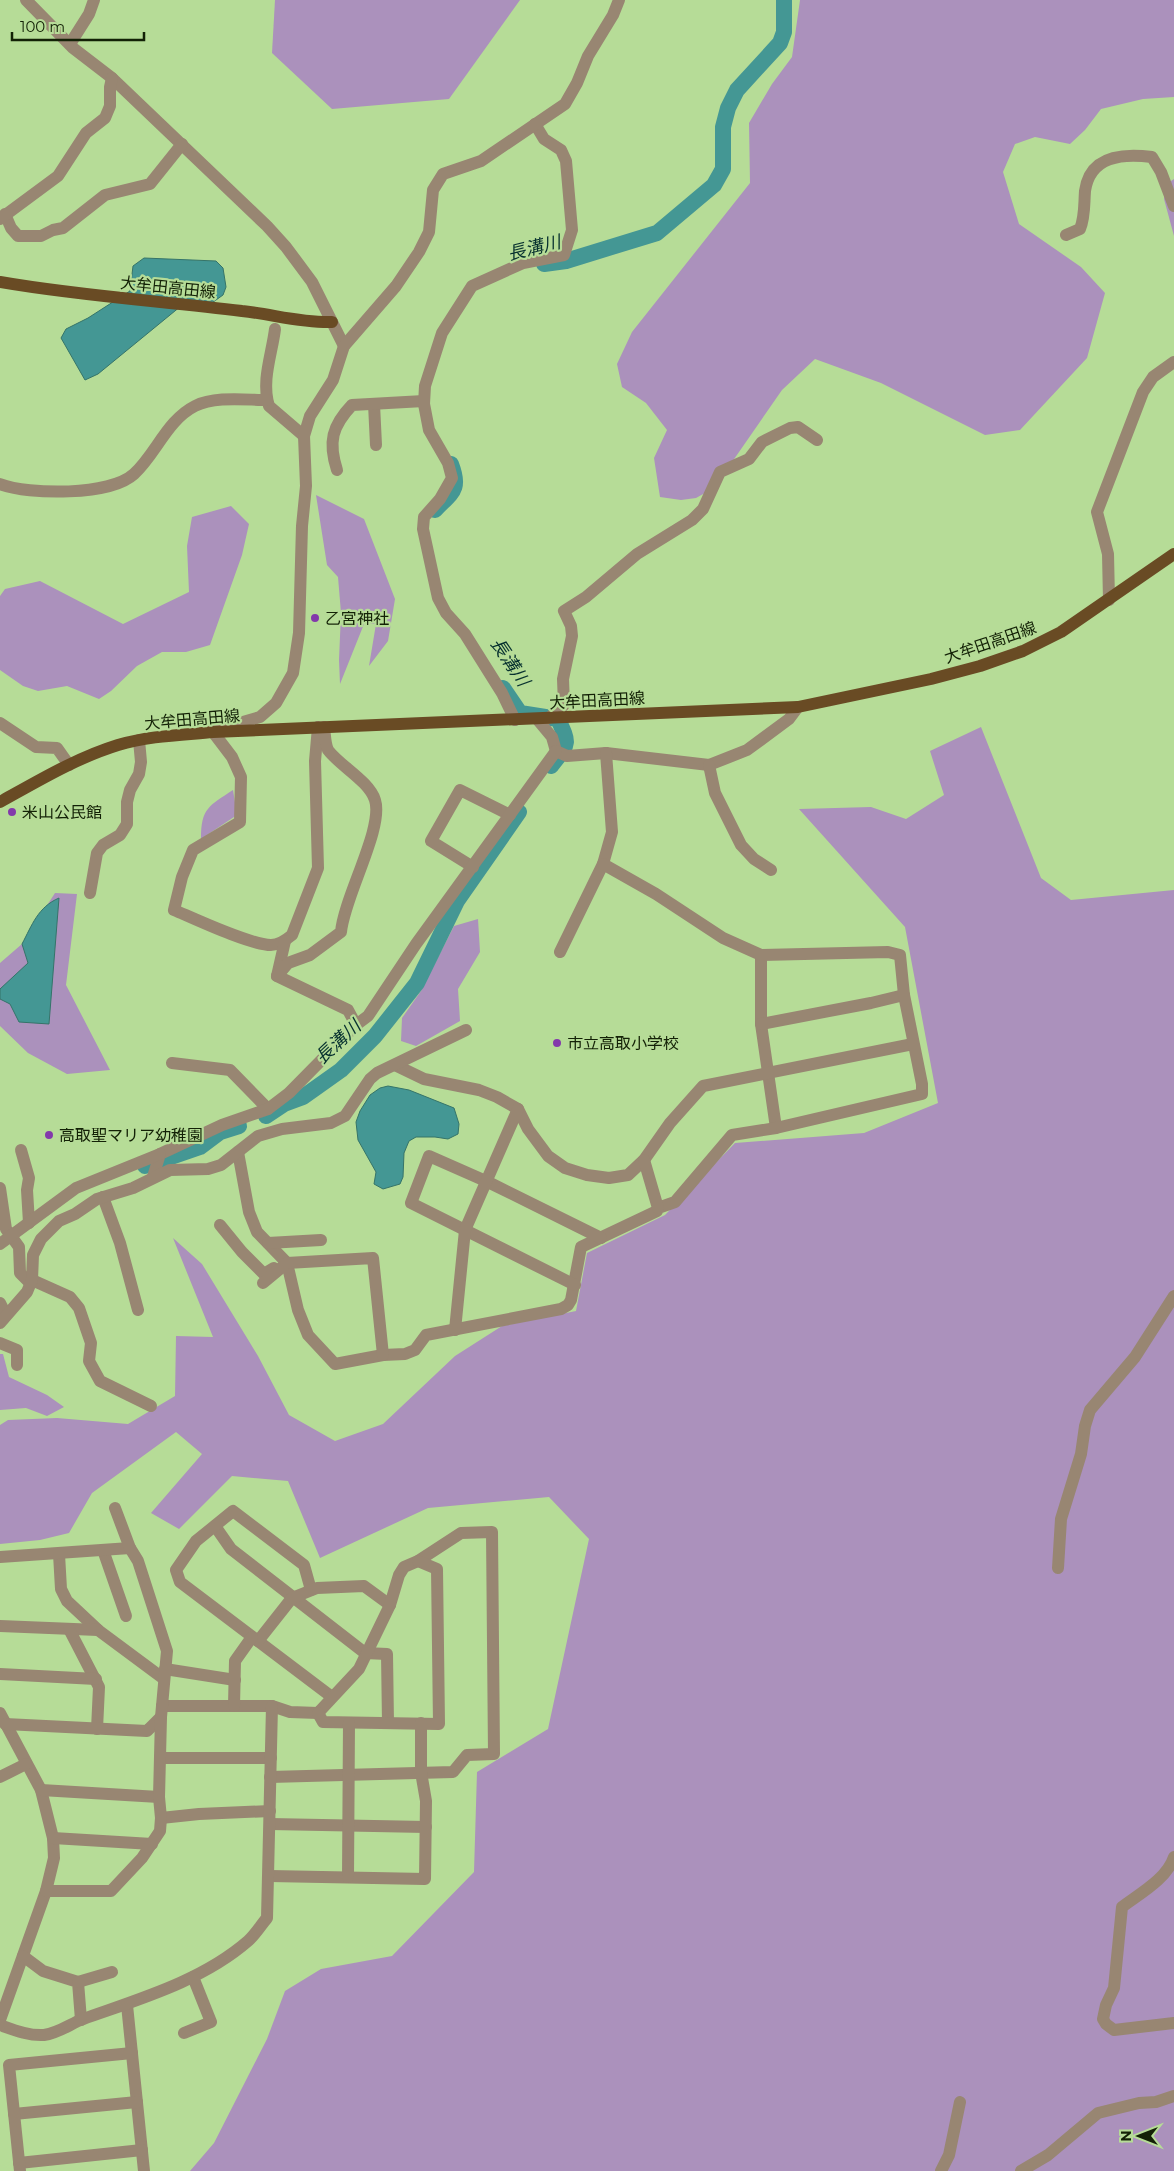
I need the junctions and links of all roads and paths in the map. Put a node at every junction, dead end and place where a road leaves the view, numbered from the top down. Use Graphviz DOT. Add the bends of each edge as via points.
graph roads {
  1 [pos="26,0"];
  2 [pos="94,0"];
  3 [pos="619,0"];
  4 [pos="70,44"];
  5 [pos="112,78"];
  6 [pos="535,124"];
  7 [pos="182,144"];
  8 [pos="1174,206"];
  9 [pos="3,217"];
  10 [pos="1066,235"];
  11 [pos="0,282"];
  12 [pos="332,322"];
  13 [pos="275,329"];
  14 [pos="344,346"];
  15 [pos="1174,362"];
  16 [pos="267,400"];
  17 [pos="424,401"];
  18 [pos="374,404"];
  19 [pos="304,436"];
  20 [pos="817,440"];
  21 [pos="376,445"];
  22 [pos="337,470"];
  23 [pos="0,484"];
  24 [pos="1174,554"];
  25 [pos="1109,600"];
  26 [pos="798,707"];
  27 [pos="543,719"];
  28 [pos="515,720"];
  29 [pos="0,724"];
  30 [pos="321,727"];
  31 [pos="213,732"];
  32 [pos="138,740"];
  33 [pos="556,751"];
  34 [pos="606,753"];
  35 [pos="69,765"];
  36 [pos="709,765"];
  37 [pos="0,802"];
  38 [pos="510,815"];
  39 [pos="603,864"];
  40 [pos="473,867"];
  41 [pos="771,870"];
  42 [pos="90,893"];
  43 [pos="285,940"];
  44 [pos="560,952"];
  45 [pos="761,955"];
  46 [pos="277,976"];
  47 [pos="904,995"];
  48 [pos="761,1024"];
  49 [pos="356,1025"];
  50 [pos="466,1030"];
  51 [pos="913,1044"];
  52 [pos="172,1063"];
  53 [pos="395,1065"];
  54 [pos="769,1072"];
  55 [pos="268,1109"];
  56 [pos="518,1109"];
  57 [pos="776,1128"];
  58 [pos="21,1150"];
  59 [pos="238,1152"];
  60 [pos="160,1154"];
  61 [pos="644,1160"];
  62 [pos="153,1177"];
  63 [pos="488,1182"];
  64 [pos="0,1188"];
  65 [pos="102,1198"];
  66 [pos="658,1208"];
  67 [pos="29,1223"];
  68 [pos="220,1225"];
  69 [pos="465,1230"];
  70 [pos="11,1236"];
  71 [pos="601,1238"];
  72 [pos="321,1240"];
  73 [pos="268,1243"];
  74 [pos="0,1244"];
  75 [pos="286,1262"];
  76 [pos="31,1281"];
  77 [pos="263,1282"];
  78 [pos="574,1286"];
  79 [pos="1174,1296"];
  80 [pos="0,1303"];
  81 [pos="138,1310"];
  82 [pos="3,1319"];
  83 [pos="455,1330"];
  84 [pos="0,1343"];
  85 [pos="383,1355"];
  86 [pos="16,1365"];
  87 [pos="151,1406"];
  88 [pos="115,1508"];
  89 [pos="215,1526"];
  90 [pos="130,1548"];
  91 [pos="103,1550"];
  92 [pos="59,1554"];
  93 [pos="0,1557"];
  94 [pos="418,1561"];
  95 [pos="1058,1568"];
  96 [pos="311,1590"];
  97 [pos="292,1598"];
  98 [pos="390,1605"];
  99 [pos="126,1616"];
  100 [pos="0,1626"];
  101 [pos="69,1629"];
  102 [pos="98,1630"];
  103 [pos="255,1639"];
  104 [pos="365,1654"];
  105 [pos="0,1674"];
  106 [pos="164,1674"];
  107 [pos="96,1679"];
  108 [pos="235,1680"];
  109 [pos="332,1697"];
  110 [pos="234,1706"];
  111 [pos="272,1706"];
  112 [pos="162,1711"];
  113 [pos="318,1713"];
  114 [pos="3,1719"];
  115 [pos="349,1723"];
  116 [pos="388,1723"];
  117 [pos="421,1723"];
  118 [pos="97,1729"];
  119 [pos="160,1758"];
  120 [pos="271,1758"];
  121 [pos="26,1764"];
  122 [pos="421,1772"];
  123 [pos="349,1774"];
  124 [pos="0,1777"];
  125 [pos="270,1777"];
  126 [pos="41,1790"];
  127 [pos="159,1797"];
  128 [pos="161,1818"];
  129 [pos="270,1818"];
  130 [pos="349,1826"];
  131 [pos="426,1827"];
  132 [pos="53,1838"];
  133 [pos="152,1844"];
  134 [pos="1174,1857"];
  135 [pos="270,1876"];
  136 [pos="348,1877"];
  137 [pos="46,1890"];
  138 [pos="23,1956"];
  139 [pos="112,1972"];
  140 [pos="193,1977"];
  141 [pos="78,1982"];
  142 [pos="126,2005"];
  143 [pos="0,2020"];
  144 [pos="81,2020"];
  145 [pos="1174,2023"];
  146 [pos="0,2025"];
  147 [pos="184,2033"];
  148 [pos="132,2053"];
  149 [pos="1174,2096"];
  150 [pos="137,2102"];
  151 [pos="960,2102"];
  152 [pos="14,2114"];
  153 [pos="142,2150"];
  154 [pos="19,2167"];
  155 [pos="144,2171"];
  156 [pos="941,2171"];
  157 [pos="1021,2171"];
  1 -- 4 [label="street"];
  2 -- 4 [label="street"];
  3 -- 6 [label="street" via="565,104"];
  4 -- 5 [label="street"];
  5 -- 7 [label="street"];
  5 -- 9 [label="street" via="106,118 86,133 58,176"];
  6 -- 14 [label="street" via="481,161 444,174 433,190 429,232 419,252 396,286"];
  6 -- 17 [label="street" via="544,139 561,150 566,161 572,230 564,255 523,262 472,286 442,333 425,386"];
  7 -- 9 [label="street" via="150,184 105,195 63,228 41,236 18,236"];
  7 -- 12 [label="street" via="286,247 312,282"];
  8 -- 10 [label="street" via="1152,157 1123,155 1093,169 1085,190 1084,220 1080,229"];
  11 -- 12 [label="main road, 大牟田高田線" via="64,293"];
  12 -- 14 [label="street"];
  13 -- 16 [label="street" via="267,365"];
  14 -- 19 [label="street" via="333,380 310,416"];
  15 -- 25 [label="street" via="1153,377 1143,392 1097,512 1108,554"];
  16 -- 19 [label="street" via="269,406"];
  16 -- 23 [label="street" via="204,402 194,406 178,418 134,474 124,481 79,491 16,490"];
  17 -- 18 [label="street"];
  17 -- 28 [label="street" via="429,430 448,463 452,478 424,517 438,598 497,684"];
  18 -- 21 [label="street"];
  18 -- 22 [label="street" via="352,405 337,424 331,442"];
  19 -- 31 [label="street" via="306,486 299,633 293,673 276,703 260,716 213,727"];
  20 -- 27 [label="street" via="798,427 762,442 749,458 720,472 703,509 692,520 637,554 586,597 564,611 572,636 563,679 564,705"];
  24 -- 25 [label="main road, 大牟田高田線"];
  25 -- 26 [label="main road, 大牟田高田線" via="1061,632 1006,658 931,679"];
  26 -- 27 [label="main road, 大牟田高田線"];
  26 -- 36 [label="street" via="789,719 747,750"];
  27 -- 28 [label="main road, 大牟田高田線"];
  27 -- 33 [label="street"];
  28 -- 30 [label="main road, 大牟田高田線"];
  29 -- 35 [label="street" via="36,747 57,748"];
  30 -- 31 [label="main road, 大牟田高田線"];
  30 -- 43 [label="street" via="315,761 318,868 292,935"];
  30 -- 46 [label="street" via="328,748 365,785 375,798 377,810 366,857 359,868 341,932 310,955 288,963"];
  31 -- 32 [label="main road, 大牟田高田線"];
  31 -- 43 [label="street" via="232,757 241,777 240,822 193,850 174,910 245,939 271,945"];
  32 -- 35 [label="main road, 大牟田高田線"];
  32 -- 42 [label="street" via="140,768 127,802 127,824 120,835 103,845 97,853"];
  33 -- 34 [label="street" via="567,756"];
  33 -- 38 [label="street"];
  34 -- 36 [label="street"];
  34 -- 39 [label="street" via="612,832"];
  35 -- 37 [label="main road, 大牟田高田線"];
  36 -- 41 [label="street" via="715,793 740,845"];
  38 -- 40 [label="street"];
  38 -- 40 [label="street" via="460,790 431,841"];
  39 -- 44 [label="street"];
  39 -- 45 [label="street" via="723,938"];
  40 -- 49 [label="street" via="368,1016"];
  43 -- 46 [label="street"];
  45 -- 47 [label="street" via="888,952 900,955"];
  45 -- 48 [label="street"];
  46 -- 49 [label="street" via="348,1010"];
  47 -- 48 [label="street"];
  47 -- 51 [label="street"];
  48 -- 54 [label="street"];
  49 -- 55 [label="street" via="289,1093"];
  50 -- 53 [label="street"];
  51 -- 54 [label="street"];
  51 -- 57 [label="street" via="922,1094"];
  52 -- 55 [label="street" via="230,1070"];
  53 -- 56 [label="street" via="424,1080 480,1090"];
  53 -- 59 [label="street" via="370,1079 345,1116 331,1123 282,1128 258,1136"];
  54 -- 57 [label="street"];
  54 -- 61 [label="street" via="703,1086"];
  55 -- 60 [label="street" via="222,1125"];
  56 -- 61 [label="street" via="548,1156 565,1168 610,1178 628,1175"];
  56 -- 63 [label="street"];
  57 -- 66 [label="street" via="732,1135 675,1202"];
  58 -- 67 [label="street" via="29,1178"];
  59 -- 62 [label="street" via="221,1165 208,1169 170,1170"];
  59 -- 73 [label="street" via="249,1212 257,1232"];
  60 -- 62 [label="street"];
  60 -- 67 [label="street" via="76,1188"];
  61 -- 66 [label="street"];
  62 -- 65 [label="street" via="133,1188"];
  63 -- 69 [label="street"];
  63 -- 69 [label="street" via="429,1156 411,1203"];
  63 -- 71 [label="street"];
  64 -- 70 [label="street" via="6,1229"];
  65 -- 76 [label="street" via="58,1221 41,1239 33,1255"];
  65 -- 81 [label="street" via="120,1243"];
  66 -- 71 [label="street"];
  67 -- 70 [label="street"];
  68 -- 75 [label="street" via="264,1274"];
  69 -- 78 [label="street"];
  69 -- 83 [label="street"];
  70 -- 74 [label="street"];
  70 -- 76 [label="street" via="19,1247 20,1273"];
  71 -- 78 [label="street" via="581,1247"];
  72 -- 73 [label="street"];
  73 -- 75 [label="street"];
  75 -- 77 [label="street"];
  75 -- 85 [label="street" via="308,1335 334,1364"];
  75 -- 85 [label="street" via="373,1258"];
  76 -- 82 [label="street" via="27,1292"];
  76 -- 87 [label="street" via="70,1297 79,1308 91,1343 89,1361 100,1381"];
  78 -- 83 [label="street" via="568,1305 561,1309"];
  79 -- 95 [label="street" via="1135,1357 1090,1410 1081,1454 1061,1519"];
  80 -- 82 [label="street"];
  83 -- 85 [label="street" via="426,1335 414,1350 406,1354"];
  84 -- 86 [label="street" via="17,1350"];
  88 -- 90 [label="street"];
  89 -- 96 [label="street" via="233,1511 304,1564"];
  89 -- 97 [label="street" via="231,1549"];
  89 -- 103 [label="street" via="196,1541 176,1570 180,1582"];
  90 -- 91 [label="street"];
  90 -- 106 [label="street" via="138,1561 167,1651"];
  91 -- 92 [label="street"];
  91 -- 99 [label="street"];
  92 -- 93 [label="street"];
  92 -- 102 [label="street" via="61,1589 67,1601"];
  94 -- 98 [label="street" via="404,1567"];
  94 -- 117 [label="street" via="437,1569 439,1724"];
  94 -- 122 [label="street" via="461,1533 492,1532 494,1754 467,1755 452,1772"];
  96 -- 97 [label="street"];
  96 -- 98 [label="street" via="364,1586"];
  97 -- 103 [label="street"];
  97 -- 104 [label="street"];
  98 -- 104 [label="street"];
  100 -- 101 [label="street"];
  101 -- 102 [label="street"];
  101 -- 107 [label="street"];
  102 -- 106 [label="street"];
  103 -- 108 [label="street" via="235,1661"];
  103 -- 109 [label="street"];
  104 -- 109 [label="street" via="359,1670"];
  104 -- 116 [label="street" via="388,1654"];
  105 -- 107 [label="street"];
  106 -- 108 [label="street"];
  106 -- 112 [label="street"];
  107 -- 118 [label="street" via="99,1687"];
  108 -- 110 [label="street"];
  109 -- 113 [label="street"];
  110 -- 111 [label="street"];
  110 -- 112 [label="street"];
  111 -- 113 [label="street" via="290,1712"];
  111 -- 120 [label="street"];
  112 -- 118 [label="street" via="147,1731"];
  112 -- 119 [label="street"];
  113 -- 115 [label="street" via="323,1722"];
  114 -- 118 [label="street"];
  114 -- 121 [label="street"];
  115 -- 116 [label="street"];
  115 -- 123 [label="street"];
  116 -- 117 [label="street"];
  117 -- 122 [label="street"];
  119 -- 120 [label="street"];
  119 -- 127 [label="street"];
  120 -- 125 [label="street"];
  121 -- 124 [label="street"];
  121 -- 126 [label="street"];
  122 -- 123 [label="street"];
  122 -- 131 [label="street"];
  123 -- 125 [label="street"];
  123 -- 130 [label="street"];
  125 -- 129 [label="street"];
  126 -- 127 [label="street"];
  126 -- 132 [label="street"];
  127 -- 128 [label="street"];
  128 -- 129 [label="street" via="199,1814"];
  128 -- 133 [label="street" via="160,1830"];
  129 -- 130 [label="street"];
  129 -- 135 [label="street"];
  130 -- 131 [label="street"];
  130 -- 136 [label="street"];
  131 -- 136 [label="street" via="425,1879"];
  132 -- 133 [label="street"];
  132 -- 137 [label="street" via="54,1858"];
  133 -- 137 [label="street" via="111,1891"];
  134 -- 145 [label="street" via="1167,1870 1122,1906 1114,1988 1103,2018 1114,2030"];
  135 -- 136 [label="street"];
  135 -- 140 [label="street" via="267,1918 248,1940"];
  137 -- 138 [label="street"];
  138 -- 141 [label="street" via="43,1971"];
  138 -- 143 [label="street"];
  139 -- 141 [label="street"];
  140 -- 142 [label="street"];
  140 -- 147 [label="street" via="211,2022"];
  141 -- 144 [label="street"];
  142 -- 144 [label="street"];
  142 -- 148 [label="street"];
  144 -- 146 [label="street" via="56,2033 42,2035"];
  148 -- 150 [label="street"];
  148 -- 152 [label="street" via="9,2065"];
  149 -- 157 [label="street" via="1098,2113 1048,2155"];
  150 -- 152 [label="street"];
  150 -- 153 [label="street"];
  151 -- 156 [label="street" via="949,2155"];
  152 -- 154 [label="street"];
  153 -- 154 [label="street"];
  153 -- 155 [label="street"];
}
